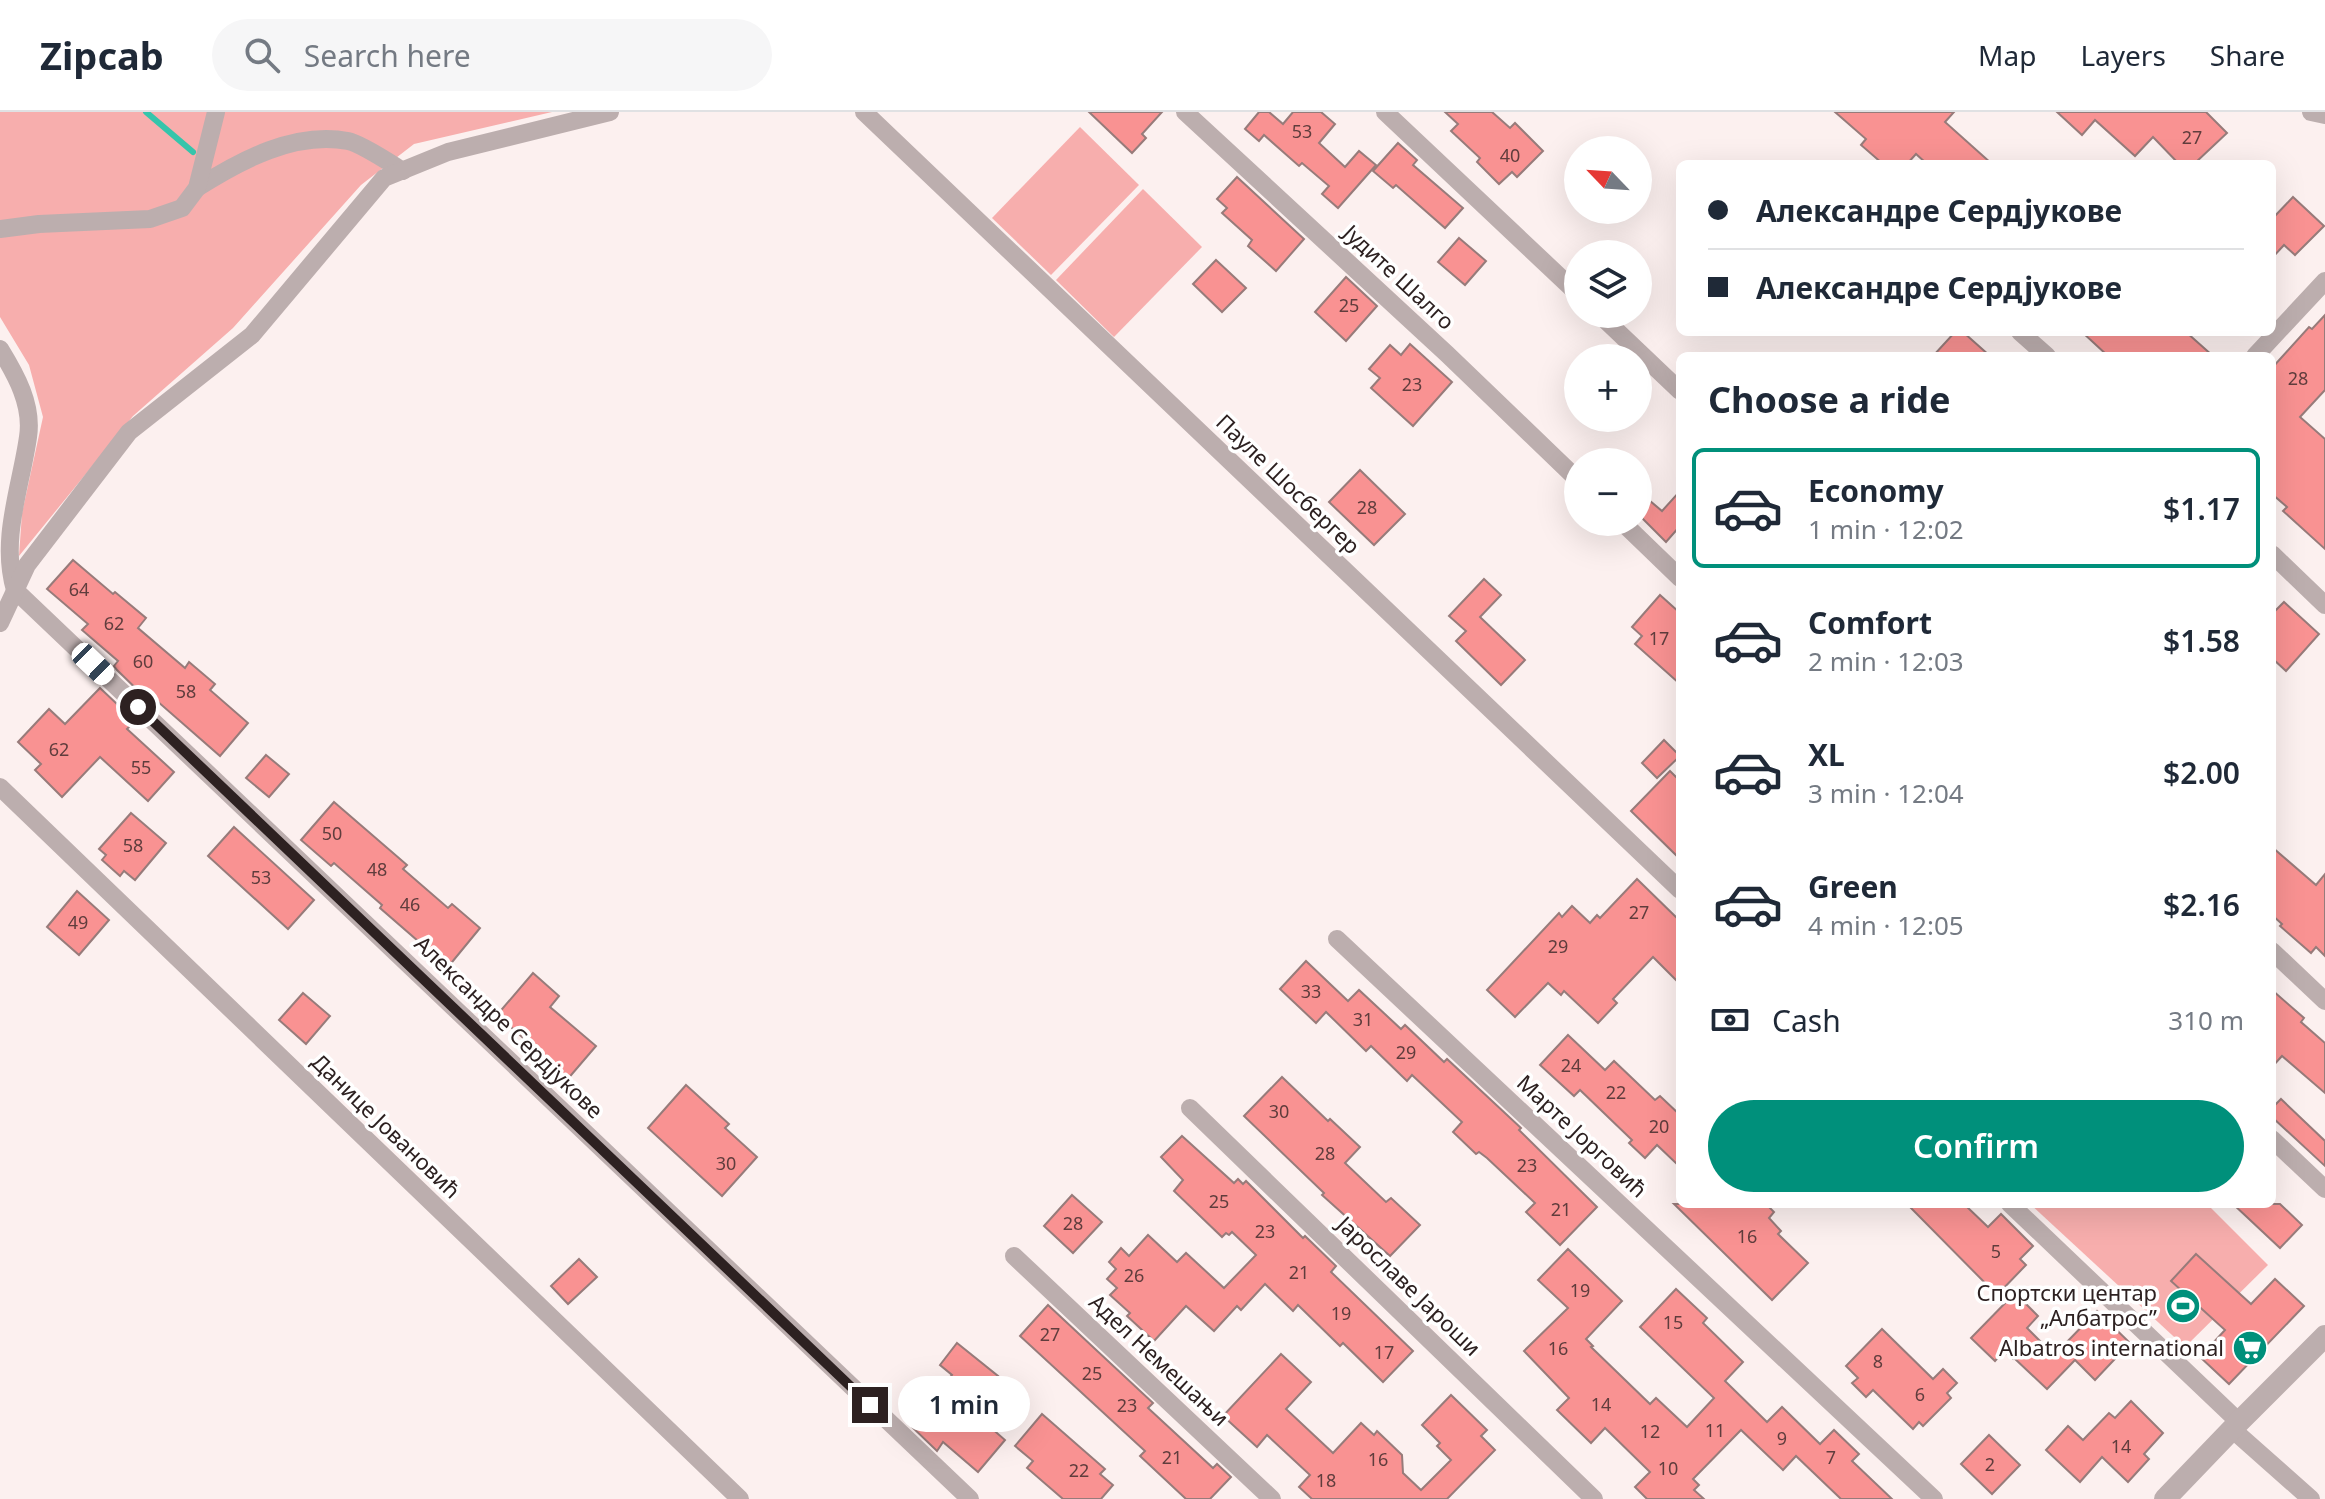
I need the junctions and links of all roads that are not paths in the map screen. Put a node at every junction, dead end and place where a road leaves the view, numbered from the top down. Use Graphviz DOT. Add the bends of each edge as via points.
graph roads {
  1 [pos="216,112"];
  2 [pos="610,112"];
  3 [pos="864,112"];
  4 [pos="1185,112"];
  5 [pos="1385,112"];
  6 [pos="2311,112"];
  7 [pos="2325,115"];
  8 [pos="403,171"];
  9 [pos="197,188"];
  10 [pos="0,229"];
  11 [pos="1564,281"];
  12 [pos="2325,281"];
  13 [pos="1614,328"];
  14 [pos="2276,334"];
  15 [pos="2024,336"];
  16 [pos="2274,336"];
  17 [pos="0,349"];
  18 [pos="2042,352"];
  19 [pos="2259,352"];
  20 [pos="1676,387"];
  21 [pos="1564,467"];
  22 [pos="1636,536"];
  23 [pos="2276,558"];
  24 [pos="1676,574"];
  25 [pos="15,590"];
  26 [pos="2325,605"];
  27 [pos="0,623"];
  28 [pos="0,787"];
  29 [pos="1676,886"];
  30 [pos="1337,939"];
  31 [pos="2276,955"];
  32 [pos="2325,1001"];
  33 [pos="1190,1108"];
  34 [pos="2276,1143"];
  35 [pos="2325,1189"];
  36 [pos="2014,1208"];
  37 [pos="1014,1256"];
  38 [pos="2325,1336"];
  39 [pos="2235,1425"];
  40 [pos="740,1499"];
  41 [pos="970,1499"];
  42 [pos="1272,1499"];
  43 [pos="1594,1499"];
  44 [pos="1934,1499"];
  45 [pos="2165,1499"];
  46 [pos="2311,1499"];
  1 -- 9 [label="street"];
  2 -- 8 [label="street" via="448,152"];
  3 -- 29 [label="street, Пауле Шосбергер"];
  4 -- 21 [label="street, Јудите Шалго"];
  5 -- 11 [label="street"];
  6 -- 7 [label="street"];
  8 -- 9 [label="street" via="350,141 301,139 229,167"];
  8 -- 25 [label="street" via="384,178 252,335 129,432 43,542"];
  9 -- 10 [label="street" via="182,208 150,219"];
  12 -- 14 [label="street"];
  13 -- 20 [label="street"];
  15 -- 18 [label="street"];
  16 -- 19 [label="street"];
  17 -- 25 [label="street" via="26,402 29,434 10,506 5,553"];
  22 -- 24 [label="street"];
  23 -- 26 [label="street"];
  25 -- 27 [label="street"];
  25 -- 41 [label="street, Александре Сердјукове"];
  28 -- 40 [label="street, Данице Јовановић"];
  30 -- 44 [label="street, Марте Јорговић"];
  31 -- 32 [label="street"];
  33 -- 43 [label="street, Јарославе Јароши"];
  34 -- 35 [label="street"];
  36 -- 39 [label="street"];
  37 -- 42 [label="street, Адел Немешањи"];
  38 -- 39 [label="street"];
  39 -- 45 [label="street"];
  39 -- 46 [label="street"];
}
